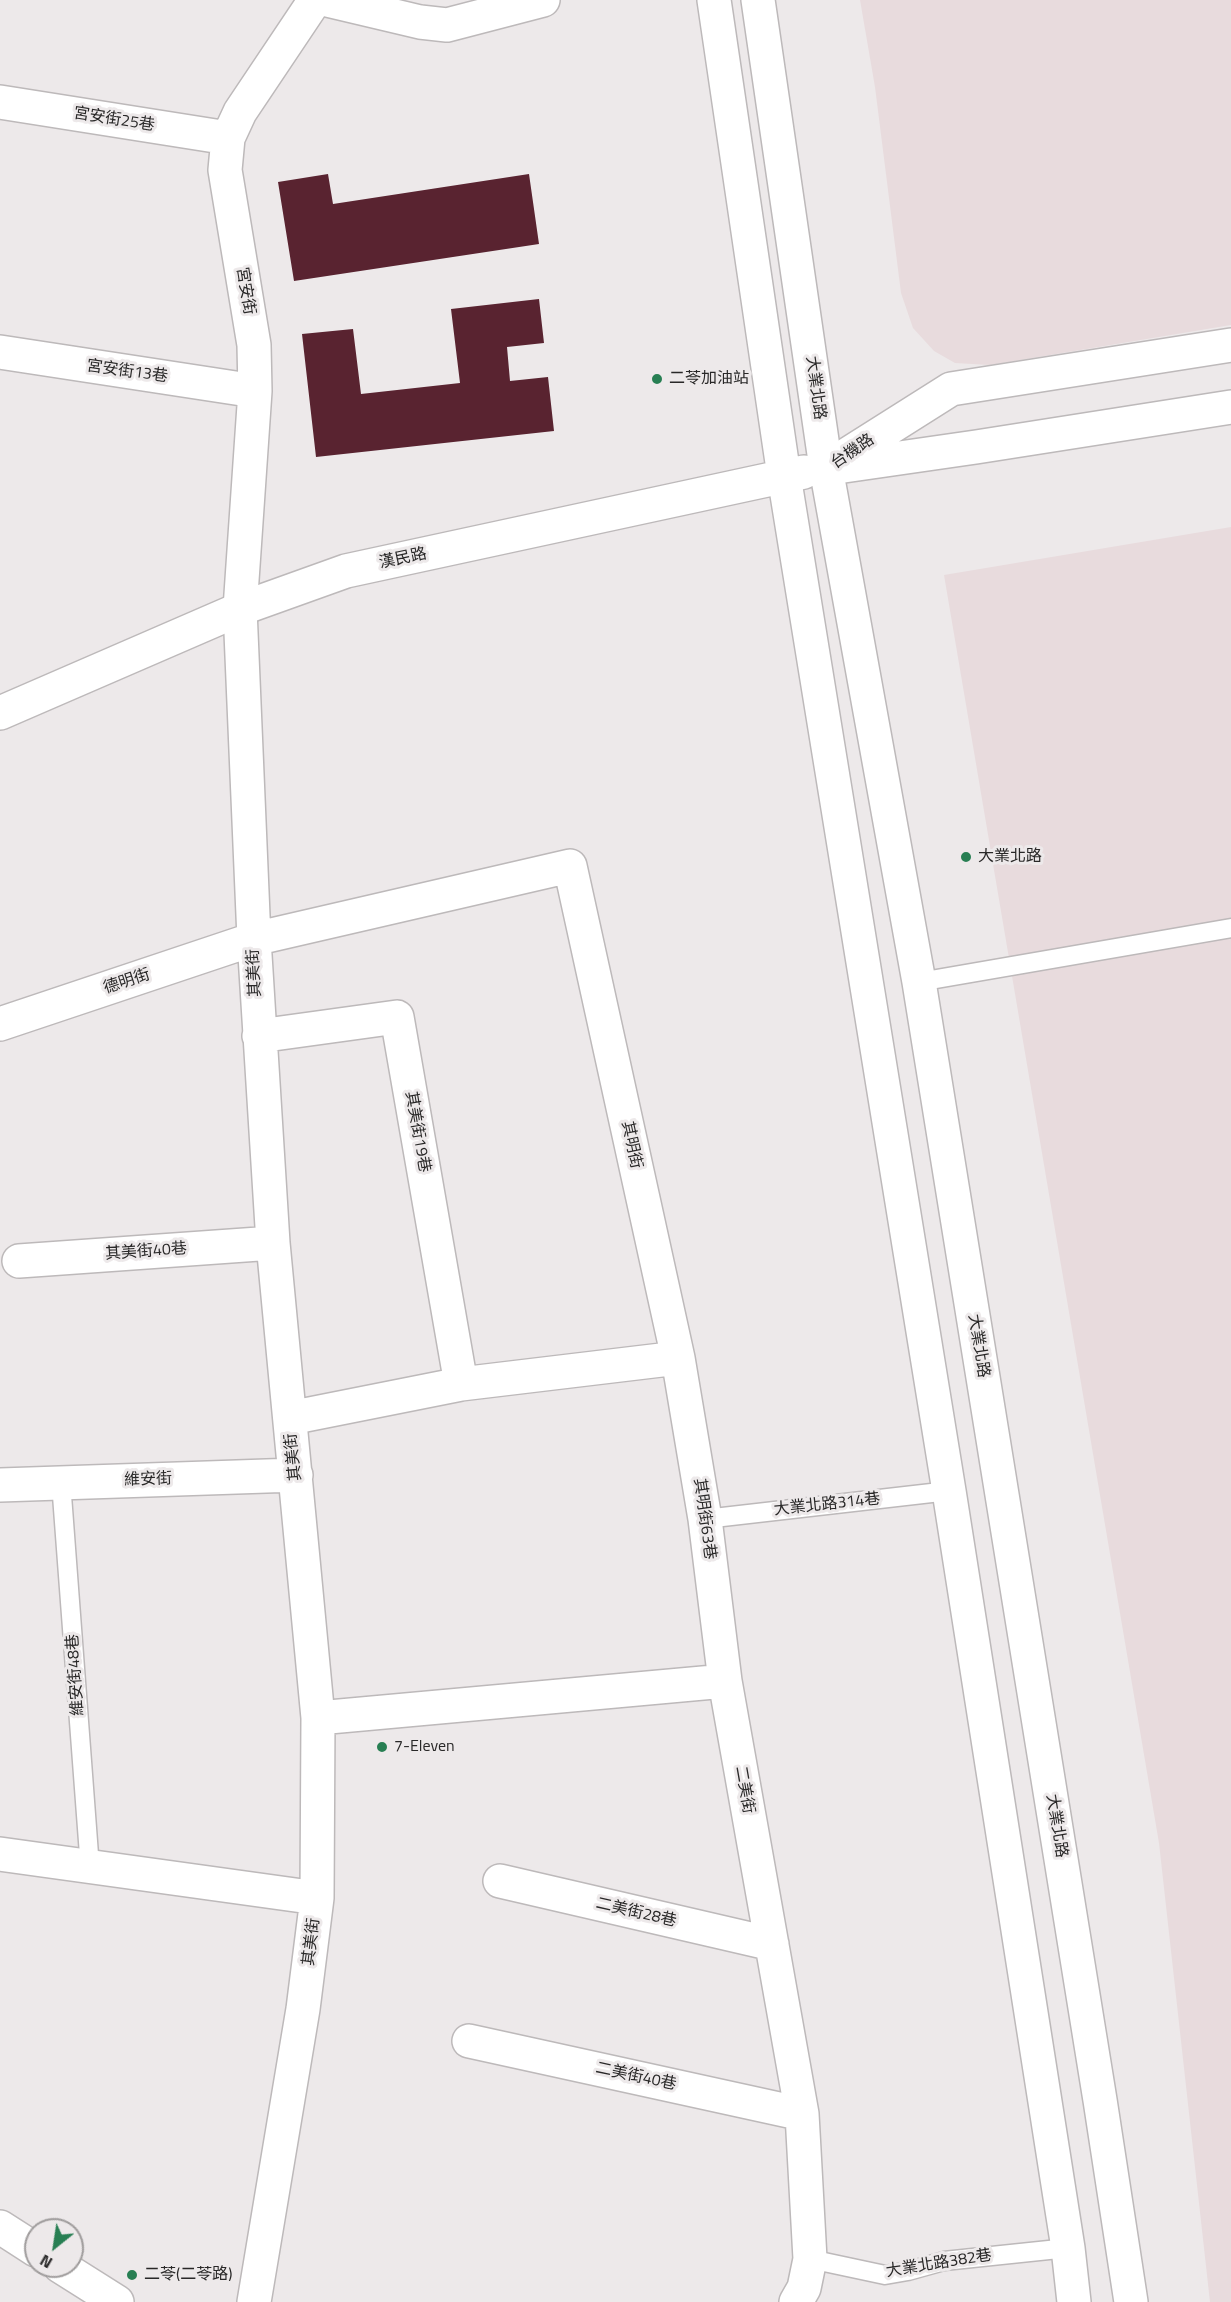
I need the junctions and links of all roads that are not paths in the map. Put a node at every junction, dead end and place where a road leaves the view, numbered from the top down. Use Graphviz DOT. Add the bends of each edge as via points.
graph roads {
  1 [pos="315,0"];
  2 [pos="327,0"];
  3 [pos="543,0"];
  4 [pos="714,0"];
  5 [pos="758,0"];
  6 [pos="0,102"];
  7 [pos="228,138"];
  8 [pos="1231,345"];
  9 [pos="0,352"];
  10 [pos="255,391"];
  11 [pos="1231,407"];
  12 [pos="826,468"];
  13 [pos="784,476"];
  14 [pos="240,609"];
  15 [pos="0,713"];
  16 [pos="1231,928"];
  17 [pos="254,939"];
  18 [pos="919,982"];
  19 [pos="0,1024"];
  20 [pos="259,1036"];
  21 [pos="273,1243"];
  22 [pos="19,1261"];
  23 [pos="678,1358"];
  24 [pos="461,1384"];
  25 [pos="290,1418"];
  26 [pos="296,1475"];
  27 [pos="61,1482"];
  28 [pos="0,1485"];
  29 [pos="949,1491"];
  30 [pos="705,1519"];
  31 [pos="725,1681"];
  32 [pos="318,1718"];
  33 [pos="0,1854"];
  34 [pos="90,1868"];
  35 [pos="500,1881"];
  36 [pos="317,1898"];
  37 [pos="772,1944"];
  38 [pos="469,2041"];
  39 [pos="802,2114"];
  40 [pos="0,2228"];
  41 [pos="24,2243"];
  42 [pos="1068,2248"];
  43 [pos="810,2259"];
  44 [pos="79,2278"];
  45 [pos="117,2302"];
  46 [pos="254,2302"];
  47 [pos="796,2302"];
  48 [pos="1074,2302"];
  49 [pos="1131,2302"];
  1 -- 7 [label="street, 宮安街" via="240,112"];
  2 -- 3 [label="street" via="447,25"];
  4 -- 13 [label="street"];
  5 -- 12 [label="street, 大業北路"];
  6 -- 7 [label="street, 宮安街25巷"];
  7 -- 10 [label="street, 宮安街" via="225,170 254,345"];
  8 -- 12 [label="street, 台機路" via="951,389"];
  9 -- 10 [label="street, 宮安街13巷"];
  10 -- 14 [label="street, 宮安街"];
  11 -- 12 [label="street, 台機路"];
  12 -- 13 [label="street, 漢民路"];
  12 -- 18 [label="street, 大業北路"];
  13 -- 14 [label="street, 漢民路" via="346,571"];
  13 -- 29 [label="street"];
  14 -- 15 [label="street, 漢民路"];
  14 -- 17 [label="street, 其美街"];
  16 -- 18 [label="lane"];
  17 -- 19 [label="street, 德明街"];
  17 -- 20 [label="street, 其美街"];
  17 -- 23 [label="street, 其明街" via="570,866"];
  18 -- 49 [label="street, 大業北路"];
  20 -- 21 [label="street, 其美街"];
  20 -- 24 [label="street, 其美街19巷" via="397,1017"];
  21 -- 22 [label="street, 其美街40巷"];
  21 -- 25 [label="street, 其美街"];
  23 -- 24 [label="street"];
  23 -- 30 [label="street, 其明街63巷"];
  24 -- 25 [label="street"];
  25 -- 26 [label="street, 其美街"];
  26 -- 27 [label="street, 維安街"];
  26 -- 32 [label="street, 其美街"];
  27 -- 28 [label="street, 維安街"];
  27 -- 34 [label="lane, 維安街48巷"];
  29 -- 30 [label="lane, 大業北路314巷"];
  29 -- 42 [label="street"];
  30 -- 31 [label="street, 其明街63巷"];
  31 -- 32 [label="street"];
  31 -- 37 [label="street, 二美街"];
  32 -- 36 [label="street, 其美街"];
  33 -- 34 [label="street"];
  34 -- 36 [label="street"];
  35 -- 37 [label="street, 二美街28巷"];
  36 -- 46 [label="street, 其美街" via="303,2009"];
  37 -- 39 [label="street, 二美街"];
  38 -- 39 [label="street, 二美街40巷"];
  39 -- 43 [label="street, 二美街"];
  40 -- 41 [label="street"];
  42 -- 43 [label="lane, 大業北路382巷" via="944,2261 885,2275"];
  42 -- 48 [label="street"];
  43 -- 47 [label="street, 二美街" via="804,2288"];
  44 -- 45 [label="street"];
}
